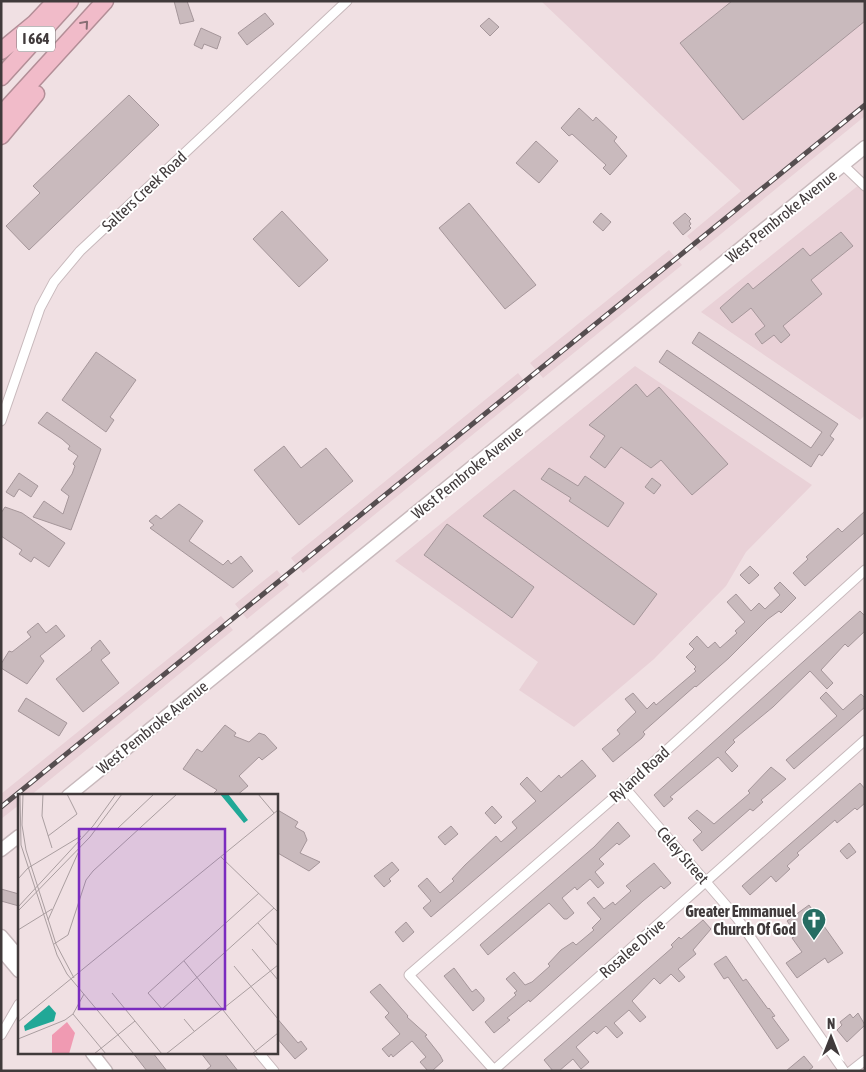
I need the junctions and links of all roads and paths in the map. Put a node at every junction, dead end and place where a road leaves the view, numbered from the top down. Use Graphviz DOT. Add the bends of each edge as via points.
graph roads {
  1 [pos="56,1"];
  2 [pos="70,1"];
  3 [pos="105,1"];
  4 [pos="347,1"];
  5 [pos="65,47"];
  6 [pos="1,51"];
  7 [pos="1,77"];
  8 [pos="1,115"];
  9 [pos="1,136"];
  10 [pos="865,147"];
  11 [pos="843,165"];
  12 [pos="865,186"];
  13 [pos="1,421"];
  14 [pos="865,570"];
  15 [pos="865,740"];
  16 [pos="625,788"];
  17 [pos="70,794"];
  18 [pos="18,837"];
  19 [pos="1,850"];
  20 [pos="707,882"];
  21 [pos="1,936"];
  22 [pos="1,950"];
  23 [pos="18,956"];
  24 [pos="18,970"];
  25 [pos="409,974"];
  26 [pos="18,1006"];
  27 [pos="1,1035"];
  28 [pos="93,1054"];
  29 [pos="260,1054"];
  30 [pos="865,1060"];
  31 [pos="106,1071"];
  32 [pos="274,1071"];
  33 [pos="844,1071"];
  34 [pos="852,1071"];
  1 -- 6 [label="highway"];
  2 -- 7 [label="highway, I 664"];
  5 -- 3 [label="highway, I 664, one-way"];
  4 -- 13 [label="street, Salters Creek Road" via="80,250 54,282 40,308"];
  5 -- 8 [label="highway, I 664"];
  5 -- 9 [label="highway" via="44,85"];
  10 -- 11 [label="main road, West Pembroke Avenue"];
  11 -- 12 [label="street"];
  11 -- 17 [label="main road, West Pembroke Avenue"];
  14 -- 16 [label="street, Ryland Road"];
  15 -- 20 [label="street, Rosalee Drive"];
  16 -- 20 [label="street, Celey Street"];
  16 -- 25 [label="street, Ryland Road"];
  18 -- 19 [label="main road"];
  20 -- 25 [label="street, Rosalee Drive" via="494,1070"];
  20 -- 33 [label="street, Celey Street" via="737,918"];
  21 -- 23 [label="main road"];
  22 -- 24 [label="main road"];
  26 -- 27 [label="street"];
  28 -- 31 [label="main road"];
  29 -- 32 [label="street"];
  30 -- 34 [label="street"];
}
